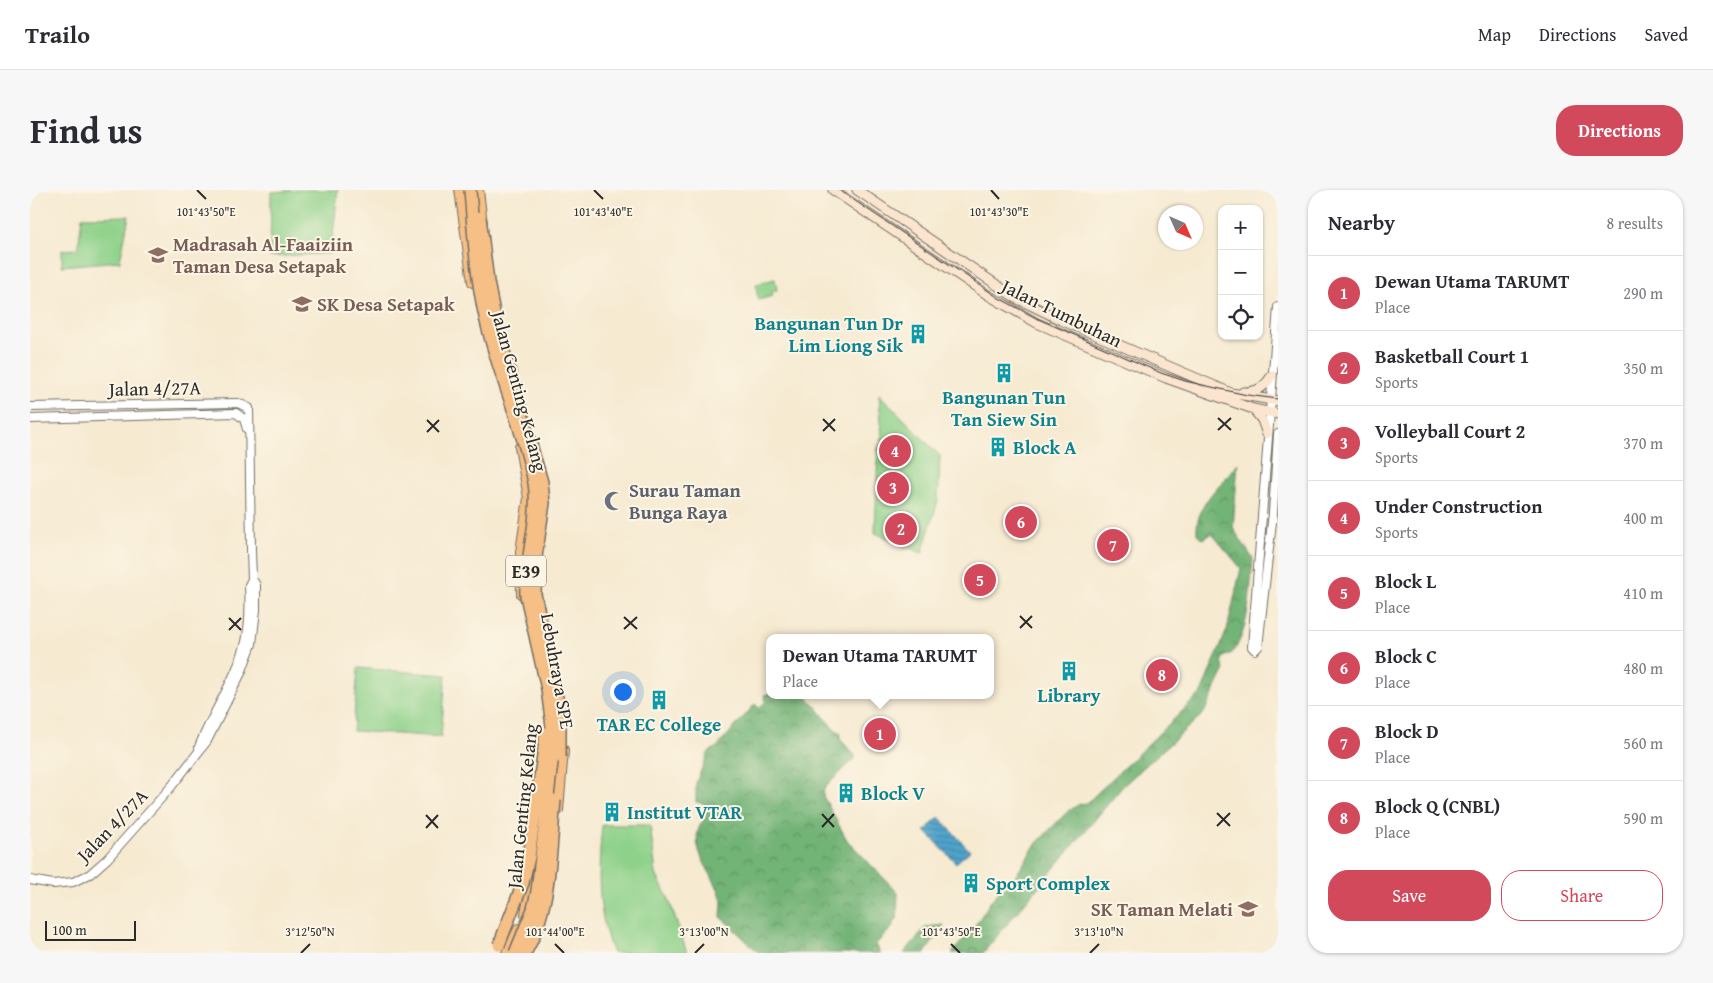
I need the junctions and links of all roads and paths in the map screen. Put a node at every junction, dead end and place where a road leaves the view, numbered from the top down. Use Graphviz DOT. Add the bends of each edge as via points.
graph roads {
  1 [pos="460,190"];
  2 [pos="470,190"];
  3 [pos="477,190"];
  4 [pos="834,190"];
  5 [pos="857,190"];
  6 [pos="895,216"];
  7 [pos="887,228"];
  8 [pos="934,243"];
  9 [pos="926,254"];
  10 [pos="1278,306"];
  11 [pos="1272,375"];
  12 [pos="1230,393"];
  13 [pos="1274,401"];
  14 [pos="30,407"];
  15 [pos="1253,409"];
  16 [pos="1274,413"];
  17 [pos="30,419"];
  18 [pos="1267,434"];
  19 [pos="1278,434"];
  20 [pos="249,438"];
  21 [pos="527,515"];
  22 [pos="546,518"];
  23 [pos="547,690"];
  24 [pos="30,880"];
  25 [pos="503,949"];
  26 [pos="515,953"];
  27 [pos="525,953"];
  28 [pos="531,953"];
  1 -- 21 [label="main road, Jalan Genting Kelang" via="474,285 526,472"];
  2 -- 23 [label="highway, Lebuhraya SPE / E39, bridge" via="481,299 534,484 534,523 525,576 526,596"];
  3 -- 22 [label="main road, Jalan Genting Kelang" via="496,311 544,482"];
  3 -- 27 [label="highway, Lebuhraya SPE / E39, bridge" via="497,328 542,482 544,503 536,557 535,594 560,712 561,734 545,895 536,932"];
  4 -- 7 [label="main road, Jalan Tumbuhan"];
  5 -- 6 [label="main road, Jalan Tumbuhan"];
  6 -- 7 [label="main road" via="896,228"];
  6 -- 8 [label="main road, Jalan Tumbuhan"];
  7 -- 9 [label="main road, Jalan Tumbuhan"];
  8 -- 9 [label="main road" via="921,241 919,247"];
  8 -- 12 [label="main road, Jalan Tumbuhan" via="1016,298"];
  9 -- 15 [label="main road, Jalan Tumbuhan" via="988,296 1037,323 1166,378"];
  10 -- 11 [label="street"];
  11 -- 12 [label="main road" via="1258,390"];
  11 -- 13 [label="street"];
  12 -- 13 [label="main road, Jalan Tumbuhan"];
  13 -- 16 [label="street"];
  14 -- 20 [label="street, Jalan 4/27A" via="238,402 245,404 250,412"];
  15 -- 16 [label="main road, Jalan Tumbuhan"];
  15 -- 18 [label="main road"];
  16 -- 18 [label="street"];
  17 -- 20 [label="street, Jalan 4/27A" via="236,413 244,419"];
  18 -- 19 [label="street" via="1254,650 1258,646 1273,513"];
  20 -- 24 [label="street, Jalan 4/27A" via="252,580 249,585 249,621 244,648 232,680 197,752 114,852 90,874 66,883"];
  21 -- 22 [label="main road" via="536,507"];
  21 -- 25 [label="main road, Jalan Genting Kelang" via="521,552 521,584 544,684 550,736 528,909"];
  22 -- 28 [label="main road, Jalan Genting Kelang" via="538,560 537,588 562,698 564,734 553,852 542,924"];
  23 -- 25 [label="highway, bridge" via="546,743 529,857"];
  23 -- 26 [label="highway, Lebuhraya SPE / E39, bridge" via="553,754 538,881 533,909"];
}
